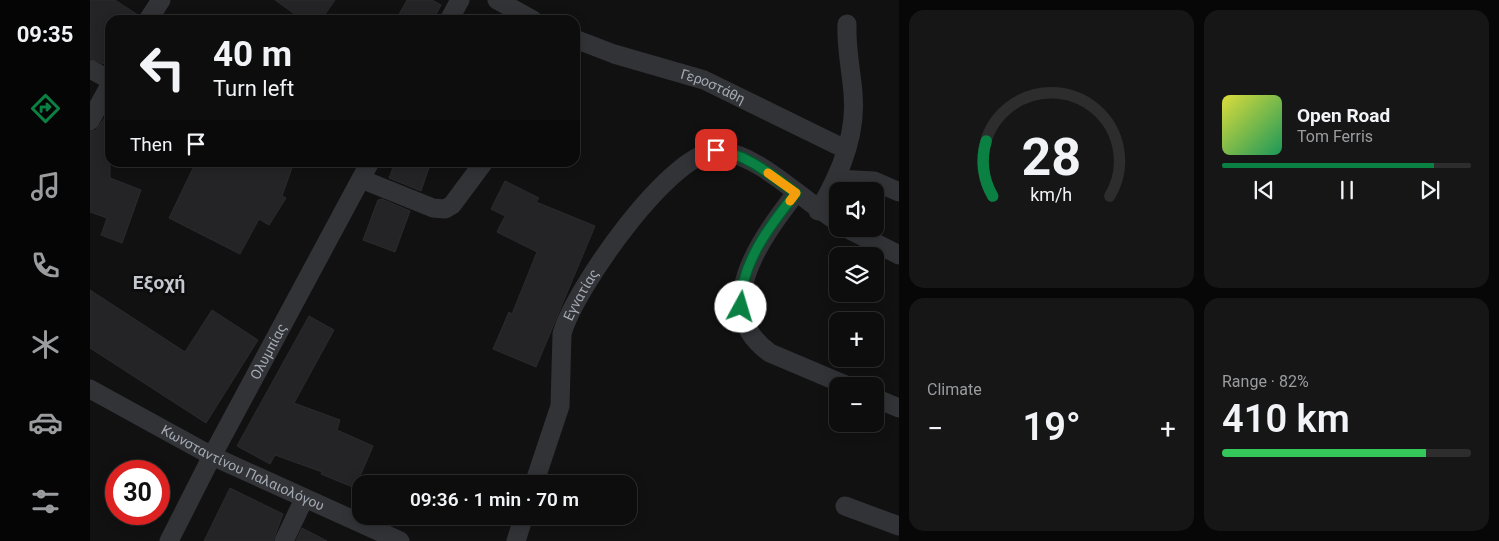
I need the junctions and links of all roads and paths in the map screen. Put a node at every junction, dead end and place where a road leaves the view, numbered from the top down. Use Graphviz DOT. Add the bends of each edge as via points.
graph roads {
  1 [pos="161,0"];
  2 [pos="460,0"];
  3 [pos="505,2"];
  4 [pos="151,15"];
  5 [pos="452,15"];
  6 [pos="525,15"];
  7 [pos="847,24"];
  8 [pos="580,41"];
  9 [pos="90,69"];
  10 [pos="105,77"];
  11 [pos="105,94"];
  12 [pos="90,121"];
  13 [pos="846,149"];
  14 [pos="480,167"];
  15 [pos="366,171"];
  16 [pos="836,179"];
  17 [pos="899,192"];
  18 [pos="796,193"];
  19 [pos="818,210"];
  20 [pos="829,217"];
  21 [pos="864,237"];
  22 [pos="899,255"];
  23 [pos="829,378"];
  24 [pos="90,389"];
  25 [pos="884,402"];
  26 [pos="899,408"];
  27 [pos="212,456"];
  28 [pos="537,475"];
  29 [pos="304,499"];
  30 [pos="845,506"];
  31 [pos="521,525"];
  32 [pos="899,526"];
  33 [pos="169,541"];
  34 [pos="284,541"];
  35 [pos="400,541"];
  36 [pos="516,541"];
  1 -- 4 [label="street"];
  2 -- 5 [label="street"];
  3 -- 6 [label="street"];
  7 -- 13 [label="street" via="846,51 854,105"];
  8 -- 13 [label="street, Γεροστάθη" via="704,80"];
  9 -- 10 [label="street"];
  11 -- 12 [label="street"];
  13 -- 16 [label="street"];
  14 -- 15 [label="street" via="452,205 445,209 433,208"];
  15 -- 27 [label="street, Ολυμπίας"];
  16 -- 17 [label="street" via="874,181"];
  16 -- 19 [label="street"];
  18 -- 19 [label="street"];
  18 -- 23 [label="street" via="770,227 754,256 745,278 741,307 750,332 762,348"];
  18 -- 28 [label="street, Εγνατίας" via="741,156 710,151 691,160 641,207 572,307 562,334 560,406"];
  19 -- 20 [label="street"];
  21 -- 22 [label="street"];
  24 -- 27 [label="street, Κωνσταντίνου Παλαιολόγου"];
  25 -- 26 [label="street"];
  27 -- 29 [label="street, Κωνσταντίνου Παλαιολόγου"];
  27 -- 33 [label="street, Ολυμπίας"];
  29 -- 34 [label="street"];
  29 -- 35 [label="street, Κωνσταντίνου Παλαιολόγου"];
  30 -- 32 [label="street"];
  31 -- 36 [label="street"];
}
